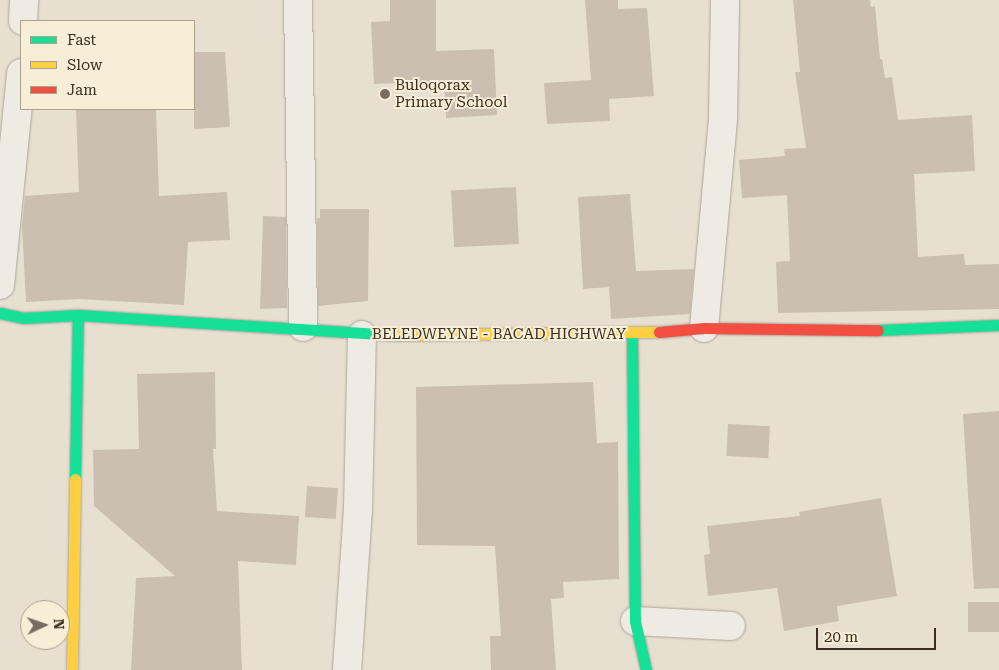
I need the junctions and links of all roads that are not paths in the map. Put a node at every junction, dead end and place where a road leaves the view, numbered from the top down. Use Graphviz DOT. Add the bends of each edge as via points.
graph roads {
  1 [pos="24,0"];
  2 [pos="298,0"];
  3 [pos="725,0"];
  4 [pos="23,20"];
  5 [pos="20,83"];
  6 [pos="0,285"];
  7 [pos="0,313"];
  8 [pos="78,315"];
  9 [pos="999,325"];
  10 [pos="303,327"];
  11 [pos="704,328"];
  12 [pos="362,335"];
  13 [pos="632,335"];
  14 [pos="635,621"];
  15 [pos="731,626"];
  16 [pos="72,670"];
  17 [pos="348,670"];
  18 [pos="646,670"];
  1 -- 4 [label="street"];
  2 -- 10 [label="street"];
  3 -- 11 [label="street" via="723,118"];
  5 -- 6 [label="street"];
  7 -- 8 [label="street, BELEDWEYNE - BACAD HIGHWAY" via="23,318"];
  8 -- 10 [label="street, BELEDWEYNE - BACAD HIGHWAY"];
  8 -- 16 [label="street"];
  9 -- 11 [label="street, BELEDWEYNE - BACAD HIGHWAY" via="886,330"];
  10 -- 12 [label="street, BELEDWEYNE - BACAD HIGHWAY"];
  11 -- 13 [label="street, BELEDWEYNE - BACAD HIGHWAY"];
  12 -- 13 [label="street, BELEDWEYNE - BACAD HIGHWAY"];
  12 -- 17 [label="street" via="358,509"];
  13 -- 14 [label="street"];
  14 -- 15 [label="street"];
  14 -- 18 [label="street"];
}
